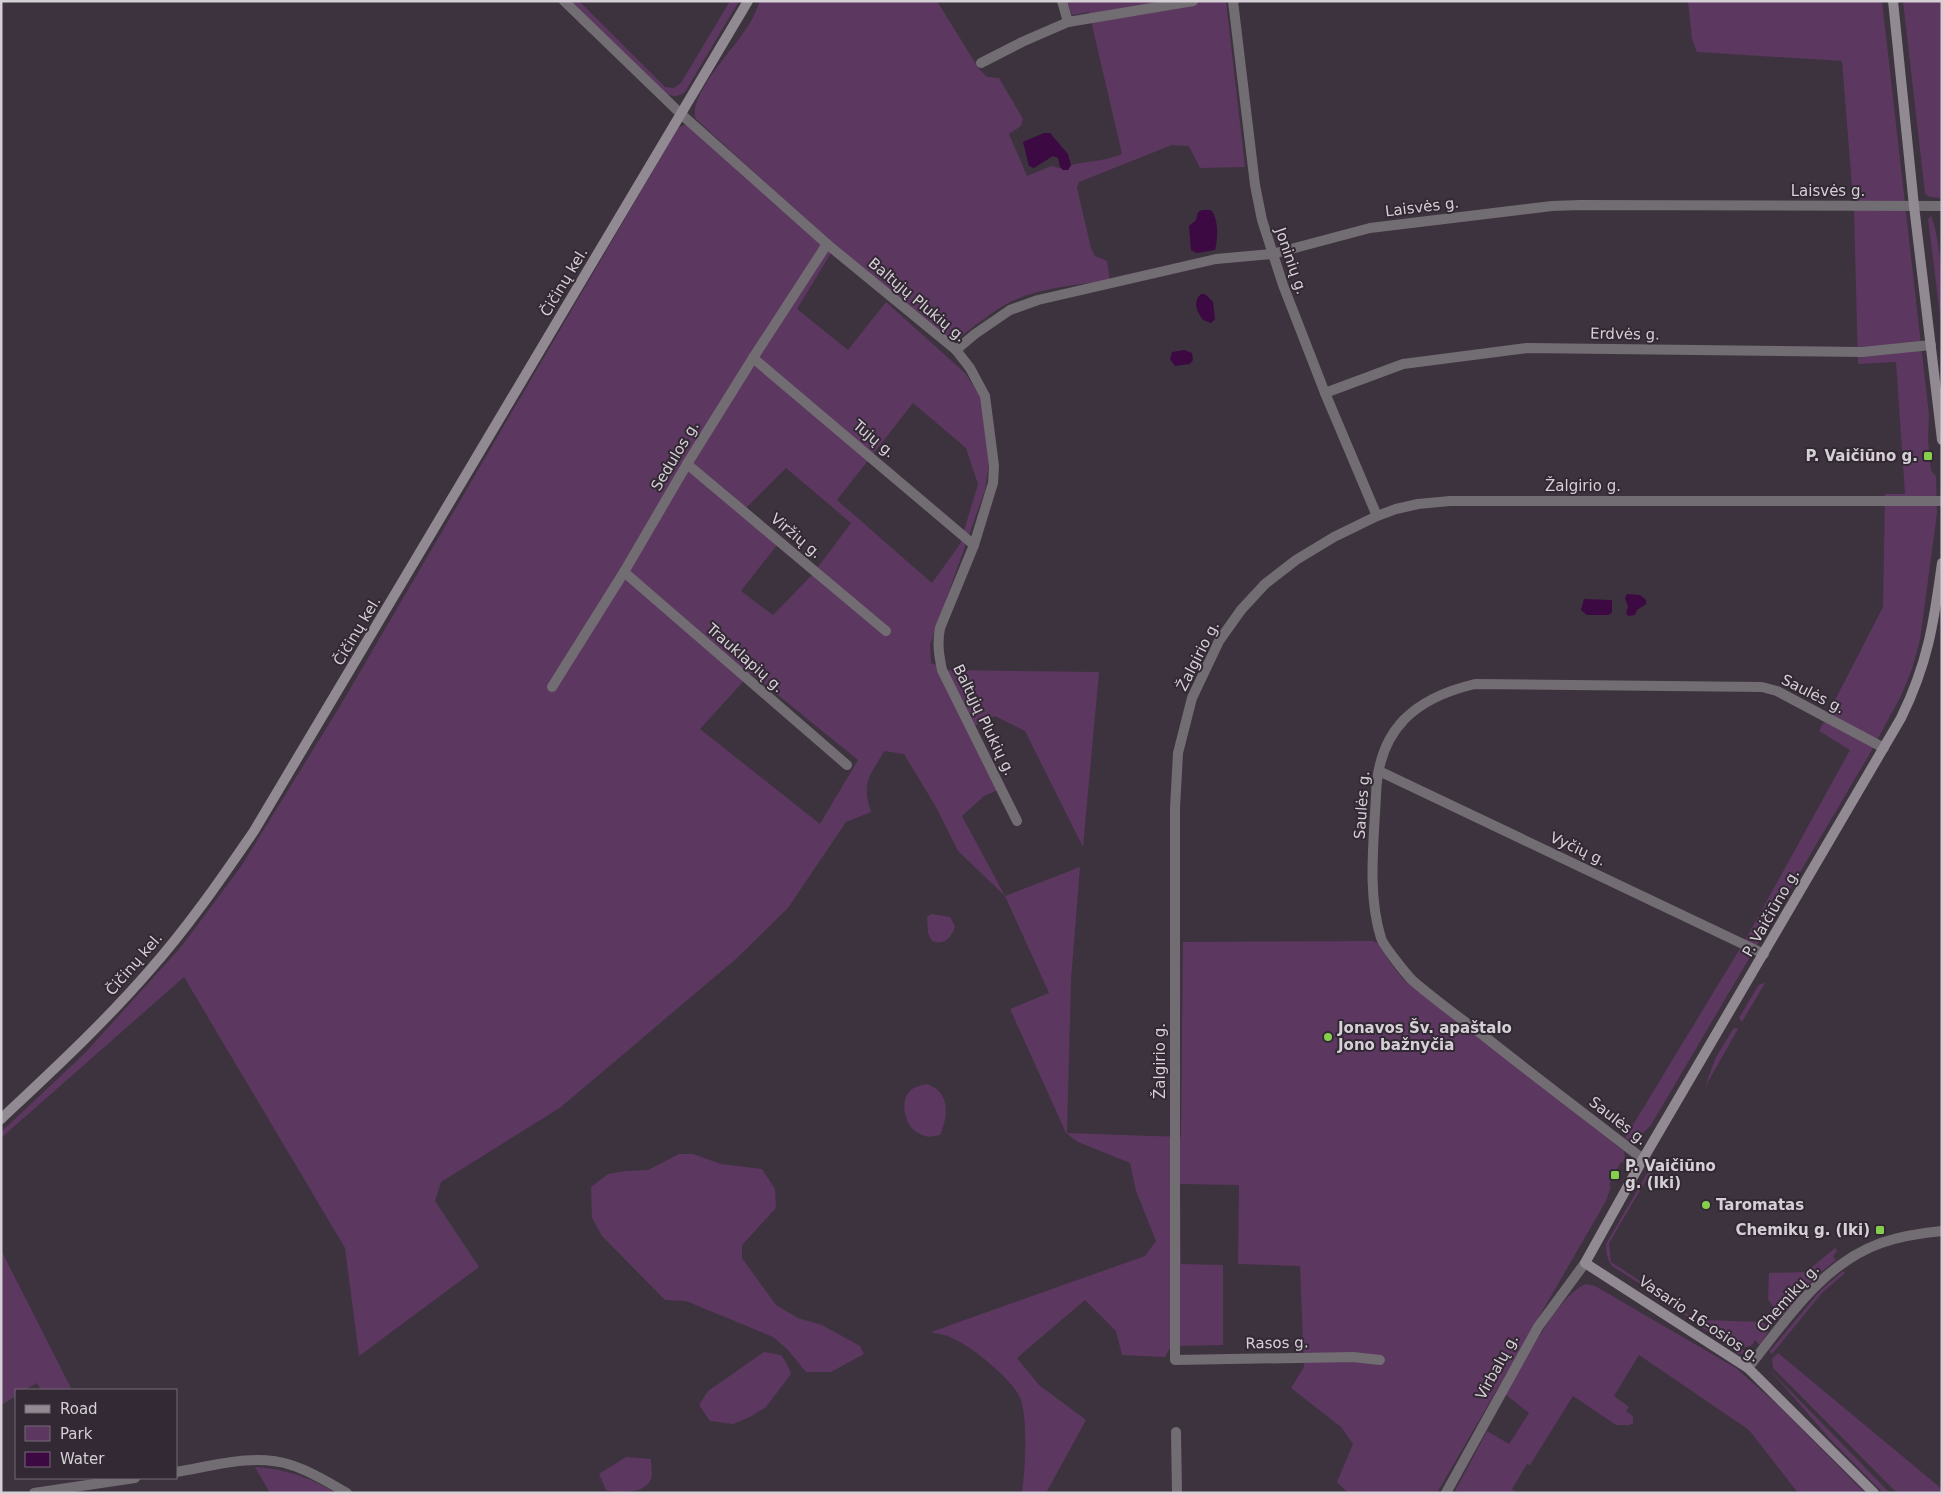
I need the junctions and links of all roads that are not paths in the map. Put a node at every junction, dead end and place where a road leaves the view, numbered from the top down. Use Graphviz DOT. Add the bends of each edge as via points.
graph roads {
  1 [pos="564,1"];
  2 [pos="748,1"];
  3 [pos="1062,1"];
  4 [pos="1193,1"];
  5 [pos="1233,1"];
  6 [pos="1893,1"];
  7 [pos="1068,22"];
  8 [pos="981,63"];
  9 [pos="681,114"];
  10 [pos="1914,206"];
  11 [pos="1942,206"];
  12 [pos="827,244"];
  13 [pos="1272,254"];
  14 [pos="1931,345"];
  15 [pos="956,350"];
  16 [pos="753,358"];
  17 [pos="1325,393"];
  18 [pos="1942,440"];
  19 [pos="687,464"];
  20 [pos="1942,501"];
  21 [pos="1377,516"];
  22 [pos="974,545"];
  23 [pos="1942,563"];
  24 [pos="624,572"];
  25 [pos="886,631"];
  26 [pos="552,687"];
  27 [pos="1884,748"];
  28 [pos="847,765"];
  29 [pos="1379,771"];
  30 [pos="1017,821"];
  31 [pos="1764,954"];
  32 [pos="1,1120"];
  33 [pos="1643,1159"];
  34 [pos="1942,1231"];
  35 [pos="1585,1263"];
  36 [pos="1175,1360"];
  37 [pos="1380,1360"];
  38 [pos="1748,1368"];
  39 [pos="1176,1432"];
  40 [pos="178,1472"];
  41 [pos="128,1479"];
  42 [pos="34,1493"];
  43 [pos="347,1493"];
  44 [pos="1177,1493"];
  45 [pos="1446,1493"];
  46 [pos="1874,1493"];
  1 -- 9 [label="street, Baltųjų Plukių g."];
  2 -- 9 [label="main road, Čičinų kel."];
  3 -- 7 [label="street"];
  4 -- 7 [label="street"];
  5 -- 13 [label="street, Joninių g." via="1255,185"];
  6 -- 10 [label="main road"];
  7 -- 8 [label="street"];
  9 -- 12 [label="street, Baltųjų Plukių g."];
  9 -- 32 [label="main road, Čičinų kel." via="254,831 210,896 150,970 114,1010"];
  10 -- 11 [label="street, Laisvės g."];
  10 -- 13 [label="street, Laisvės g." via="1552,206 1370,228"];
  10 -- 14 [label="main road"];
  12 -- 15 [label="street, Baltųjų Plukių g."];
  12 -- 16 [label="street, Sedulos g."];
  13 -- 15 [label="street, Laisvės g." via="1216,259 1038,300 1010,310"];
  13 -- 17 [label="street, Joninių g."];
  14 -- 17 [label="street, Erdvės g." via="1862,352 1527,348 1403,364"];
  14 -- 18 [label="main road"];
  15 -- 22 [label="street, Baltųjų Plukių g." via="970,368 984,396 994,466 993,484"];
  16 -- 19 [label="street, Sedulos g."];
  16 -- 22 [label="street, Tujų g."];
  17 -- 21 [label="street, Joninių g."];
  19 -- 24 [label="street, Sedulos g."];
  19 -- 25 [label="street, Viržių g."];
  20 -- 21 [label="street, Žalgirio g." via="1450,501 1418,504"];
  21 -- 36 [label="street, Žalgirio g." via="1296,560 1265,584 1241,610 1219,641 1192,698 1178,753 1175,808"];
  22 -- 30 [label="street, Baltųjų Plukių g." via="940,628 938,653 942,670"];
  23 -- 27 [label="main road, P. Vaičiūno g." via="1926,659 1911,697"];
  24 -- 26 [label="street, Sedulos g."];
  24 -- 28 [label="street, Trauklapių g."];
  27 -- 29 [label="street, Saulės g." via="1762,687 1475,684 1429,699 1410,714 1396,728"];
  27 -- 31 [label="main road, P. Vaičiūno g."];
  29 -- 31 [label="street, Vyčių g."];
  29 -- 33 [label="street, Saulės g." via="1374,906 1382,940 1411,979"];
  31 -- 33 [label="main road, P. Vaičiūno g."];
  33 -- 35 [label="main road, P. Vaičiūno g."];
  34 -- 38 [label="street, Chemikų g." via="1881,1243 1850,1257 1809,1293"];
  35 -- 38 [label="main road, Vasario 16-osios g."];
  35 -- 45 [label="street, Virbalų g." via="1538,1327"];
  36 -- 37 [label="street, Rasos g." via="1353,1357"];
  38 -- 46 [label="main road, Vasario 16-osios g."];
  39 -- 44 [label="street"];
  40 -- 43 [label="street" via="264,1460 291,1465"];
  41 -- 42 [label="street"];
}
